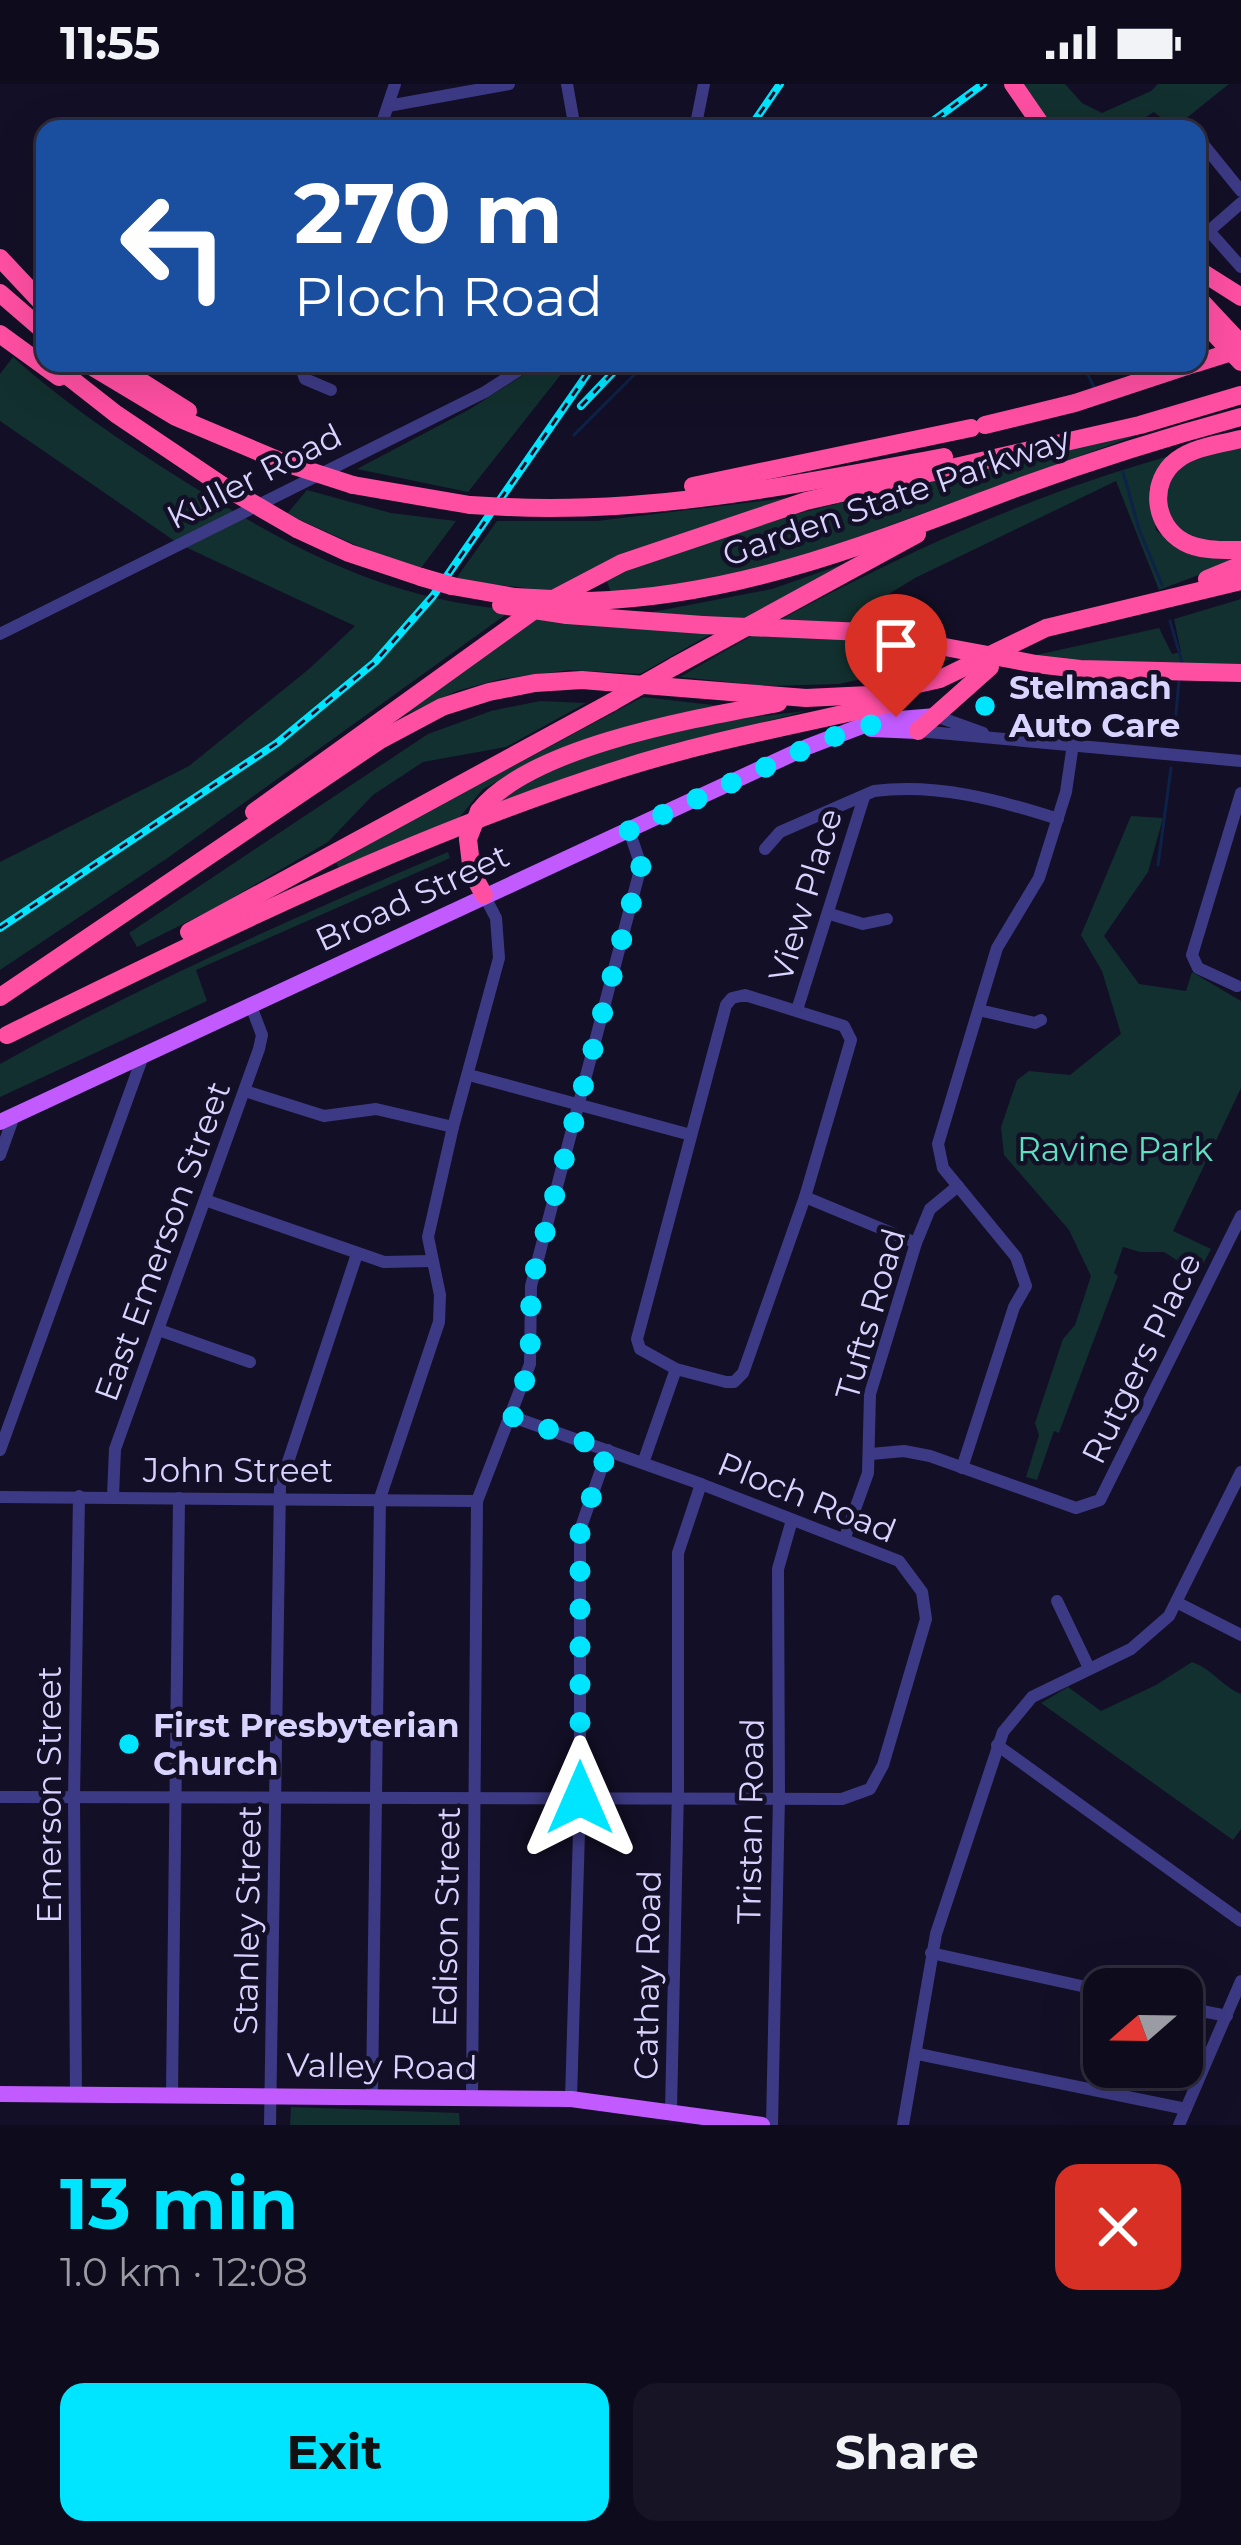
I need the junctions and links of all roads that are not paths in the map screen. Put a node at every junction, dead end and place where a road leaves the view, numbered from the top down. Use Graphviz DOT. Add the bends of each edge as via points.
graph roads {
  1 [pos="395,84"];
  2 [pos="509,84"];
  3 [pos="567,84"];
  4 [pos="704,84"];
  5 [pos="1009,88"];
  6 [pos="388,106"];
  7 [pos="383,120"];
  8 [pos="573,120"];
  9 [pos="697,120"];
  10 [pos="1025,120"];
  11 [pos="1036,120"];
  12 [pos="1206,148"];
  13 [pos="1241,191"];
  14 [pos="1241,203"];
  15 [pos="0,258"];
  16 [pos="1241,267"];
  17 [pos="1206,275"];
  18 [pos="0,292"];
  19 [pos="36,297"];
  20 [pos="1241,297"];
  21 [pos="1206,307"];
  22 [pos="0,318"];
  23 [pos="36,324"];
  24 [pos="1206,325"];
  25 [pos="0,334"];
  26 [pos="1241,346"];
  27 [pos="36,350"];
  28 [pos="36,359"];
  29 [pos="1206,360"];
  30 [pos="1241,362"];
  31 [pos="55,372"];
  32 [pos="63,372"];
  33 [pos="101,372"];
  34 [pos="127,372"];
  35 [pos="302,372"];
  36 [pos="516,372"];
  37 [pos="1169,372"];
  38 [pos="331,390"];
  39 [pos="1241,392"];
  40 [pos="116,414"];
  41 [pos="1241,417"];
  42 [pos="1241,439"];
  43 [pos="264,456"];
  44 [pos="969,507"];
  45 [pos="577,510"];
  46 [pos="1241,550"];
  47 [pos="1241,565"];
  48 [pos="1241,580"];
  49 [pos="1241,593"];
  50 [pos="508,601"];
  51 [pos="1142,605"];
  52 [pos="0,634"];
  53 [pos="990,667"];
  54 [pos="1241,673"];
  55 [pos="806,698"];
  56 [pos="936,716"];
  57 [pos="852,730"];
  58 [pos="918,731"];
  59 [pos="1002,737"];
  60 [pos="1073,744"];
  61 [pos="1241,761"];
  62 [pos="1241,793"];
  63 [pos="864,797"];
  64 [pos="1058,819"];
  65 [pos="629,830"];
  66 [pos="765,849"];
  67 [pos="484,896"];
  68 [pos="830,914"];
  69 [pos="887,919"];
  70 [pos="73,947"];
  71 [pos="1236,988"];
  72 [pos="0,997"];
  73 [pos="251,1006"];
  74 [pos="797,1010"];
  75 [pos="980,1010"];
  76 [pos="1041,1019"];
  77 [pos="3,1036"];
  78 [pos="143,1056"];
  79 [pos="469,1075"];
  80 [pos="245,1090"];
  81 [pos="580,1104"];
  82 [pos="7,1119"];
  83 [pos="453,1127"];
  84 [pos="691,1135"];
  85 [pos="0,1155"];
  86 [pos="958,1186"];
  87 [pos="805,1198"];
  88 [pos="205,1200"];
  89 [pos="1241,1216"];
  90 [pos="916,1243"];
  91 [pos="357,1254"];
  92 [pos="430,1261"];
  93 [pos="159,1330"];
  94 [pos="250,1362"];
  95 [pos="676,1369"];
  96 [pos="513,1417"];
  97 [pos="0,1450"];
  98 [pos="608,1450"];
  99 [pos="871,1454"];
  100 [pos="643,1463"];
  101 [pos="962,1468"];
  102 [pos="1241,1472"];
  103 [pos="701,1484"];
  104 [pos="79,1496"];
  105 [pos="113,1496"];
  106 [pos="0,1497"];
  107 [pos="280,1497"];
  108 [pos="179,1498"];
  109 [pos="380,1498"];
  110 [pos="477,1502"];
  111 [pos="792,1520"];
  112 [pos="845,1538"];
  113 [pos="1057,1601"];
  114 [pos="1178,1603"];
  115 [pos="1241,1635"];
  116 [pos="1089,1668"];
  117 [pos="997,1745"];
  118 [pos="678,1796"];
  119 [pos="0,1797"];
  120 [pos="374,1797"];
  121 [pos="779,1797"];
  122 [pos="74,1798"];
  123 [pos="175,1798"];
  124 [pos="275,1798"];
  125 [pos="474,1798"];
  126 [pos="580,1798"];
  127 [pos="1241,1921"];
  128 [pos="932,1952"];
  129 [pos="1241,1981"];
  130 [pos="1083,1986"];
  131 [pos="1203,2011"];
  132 [pos="1227,2016"];
  133 [pos="918,2054"];
  134 [pos="76,2093"];
  135 [pos="0,2094"];
  136 [pos="172,2094"];
  137 [pos="272,2094"];
  138 [pos="372,2095"];
  139 [pos="472,2096"];
  140 [pos="571,2099"];
  141 [pos="1186,2109"];
  142 [pos="670,2111"];
  143 [pos="270,2125"];
  144 [pos="762,2125"];
  145 [pos="772,2125"];
  146 [pos="903,2125"];
  147 [pos="1179,2125"];
  1 -- 6 [label="street"];
  2 -- 6 [label="street"];
  3 -- 8 [label="street"];
  4 -- 9 [label="street"];
  5 -- 10 [label="highway"];
  5 -- 11 [label="highway"];
  6 -- 7 [label="street"];
  12 -- 13 [label="street"];
  14 -- 16 [label="street" via="1209,231"];
  15 -- 19 [label="highway"];
  17 -- 20 [label="highway"];
  18 -- 23 [label="highway"];
  21 -- 26 [label="highway"];
  22 -- 27 [label="highway, Garden State Parkway"];
  24 -- 30 [label="highway"];
  25 -- 28 [label="highway"];
  26 -- 29 [label="highway, bridge"];
  31 -- 40 [label="highway"];
  32 -- 40 [label="highway, Garden State Parkway"];
  33 -- 43 [label="highway, Garden State Parkway"];
  34 -- 43 [label="highway"];
  35 -- 38 [label="street"];
  36 -- 52 [label="street, Kuller Road"];
  37 -- 45 [label="highway" via="978,426"];
  39 -- 45 [label="highway, Garden State Parkway" via="881,469"];
  39 -- 70 [label="highway" via="1119,430 806,501 592,577 484,645"];
  40 -- 50 [label="highway, Garden State Parkway, bridge" via="297,529"];
  41 -- 44 [label="highway, Garden State Parkway"];
  42 -- 46 [label="highway" via="1176,460 1158,502 1165,524 1186,543"];
  43 -- 45 [label="highway, Garden State Parkway, bridge" via="353,485 470,505"];
  44 -- 50 [label="highway, Garden State Parkway, bridge" via="755,580 667,596"];
  44 -- 77 [label="highway, bridge"];
  47 -- 51 [label="highway"];
  48 -- 51 [label="highway"];
  49 -- 53 [label="highway" via="1041,641"];
  50 -- 54 [label="highway, bridge" via="567,615 864,632 1036,664"];
  51 -- 55 [label="highway" via="1032,633 911,687"];
  53 -- 56 [label="highway"];
  53 -- 77 [label="highway" via="946,688 680,752 528,801 265,909"];
  55 -- 67 [label="highway, bridge" via="668,727 517,777 479,811 468,839"];
  55 -- 70 [label="highway" via="582,680 465,699 380,740"];
  56 -- 57 [label="main road, Broad Street"];
  56 -- 58 [label="highway"];
  56 -- 59 [label="street"];
  57 -- 58 [label="main road, Broad Street"];
  57 -- 65 [label="main road, Broad Street"];
  58 -- 59 [label="street"];
  59 -- 60 [label="street"];
  60 -- 61 [label="street"];
  60 -- 64 [label="street"];
  62 -- 71 [label="street" via="1192,955 1198,968"];
  63 -- 64 [label="street" via="890,789 983,796"];
  63 -- 66 [label="street" via="780,832"];
  63 -- 68 [label="street, View Place"];
  64 -- 75 [label="street" via="1039,878 997,948"];
  65 -- 67 [label="main road, Broad Street"];
  65 -- 81 [label="street, Edison Street" via="641,866"];
  67 -- 73 [label="main road, Broad Street"];
  67 -- 79 [label="street" via="496,918 500,958"];
  68 -- 69 [label="street" via="863,924"];
  68 -- 74 [label="street, View Place"];
  70 -- 72 [label="highway"];
  73 -- 78 [label="main road, Broad Street"];
  73 -- 80 [label="street, East Emerson Street" via="262,1035"];
  74 -- 84 [label="street" via="746,994 731,998"];
  74 -- 87 [label="street" via="844,1026 851,1040"];
  75 -- 76 [label="street"];
  75 -- 86 [label="street" via="938,1144"];
  78 -- 82 [label="main road, Broad Street"];
  78 -- 97 [label="street"];
  79 -- 81 [label="street"];
  79 -- 83 [label="street"];
  80 -- 83 [label="street" via="324,1117 376,1109"];
  80 -- 88 [label="street, East Emerson Street"];
  81 -- 84 [label="street"];
  81 -- 96 [label="street, Edison Street" via="531,1286 530,1364"];
  82 -- 85 [label="street"];
  83 -- 92 [label="street" via="428,1237"];
  84 -- 95 [label="street" via="637,1339 640,1349"];
  86 -- 90 [label="street, Tufts Road" via="930,1209"];
  86 -- 101 [label="street" via="1016,1257 1026,1286"];
  87 -- 90 [label="street"];
  87 -- 95 [label="street" via="743,1373 726,1382"];
  88 -- 91 [label="street"];
  88 -- 93 [label="street, East Emerson Street"];
  89 -- 101 [label="street, Rutgers Place" via="1100,1500 1064,1505"];
  90 -- 99 [label="street, Tufts Road" via="871,1394"];
  91 -- 92 [label="street" via="399,1265"];
  91 -- 107 [label="street, Stanley Street"];
  92 -- 109 [label="street" via="439,1322"];
  93 -- 94 [label="street"];
  93 -- 105 [label="street, East Emerson Street" via="116,1450"];
  95 -- 100 [label="street"];
  96 -- 98 [label="street, Ploch Road"];
  96 -- 110 [label="street, Edison Street"];
  98 -- 100 [label="street, Ploch Road"];
  98 -- 126 [label="street" via="580,1530"];
  99 -- 101 [label="street, Rutgers Place" via="917,1452"];
  99 -- 112 [label="street, Tufts Road"];
  100 -- 103 [label="street, Ploch Road"];
  102 -- 114 [label="street"];
  103 -- 111 [label="street, Ploch Road"];
  103 -- 118 [label="street, Cathay Road" via="678,1553"];
  104 -- 105 [label="street, John Street"];
  104 -- 106 [label="street, John Street"];
  104 -- 122 [label="street, Emerson Street"];
  105 -- 108 [label="street, John Street"];
  107 -- 108 [label="street, John Street"];
  107 -- 109 [label="street, John Street"];
  107 -- 124 [label="street, Stanley Street"];
  108 -- 123 [label="street"];
  109 -- 110 [label="street, John Street"];
  109 -- 120 [label="street"];
  110 -- 125 [label="street, Edison Street"];
  111 -- 112 [label="street, Ploch Road"];
  111 -- 121 [label="street, Tristan Road" via="778,1569"];
  112 -- 121 [label="street, Ploch Road" via="898,1561 916,1580 924,1630 870,1789 842,1799"];
  113 -- 116 [label="street"];
  114 -- 115 [label="street"];
  114 -- 116 [label="street" via="1143,1640"];
  116 -- 117 [label="street" via="1032,1697"];
  117 -- 127 [label="street"];
  117 -- 128 [label="street"];
  118 -- 121 [label="street"];
  118 -- 126 [label="street"];
  118 -- 142 [label="street, Cathay Road"];
  119 -- 122 [label="street"];
  120 -- 124 [label="street"];
  120 -- 125 [label="street"];
  120 -- 138 [label="street"];
  121 -- 145 [label="street, Tristan Road"];
  122 -- 123 [label="street"];
  122 -- 134 [label="street, Emerson Street"];
  123 -- 124 [label="street"];
  123 -- 136 [label="street"];
  124 -- 137 [label="street, Stanley Street"];
  125 -- 126 [label="street"];
  125 -- 139 [label="street, Edison Street"];
  126 -- 140 [label="street"];
  128 -- 130 [label="street"];
  128 -- 133 [label="street"];
  129 -- 132 [label="street"];
  131 -- 132 [label="street"];
  132 -- 141 [label="street"];
  133 -- 141 [label="street"];
  133 -- 146 [label="street"];
  134 -- 135 [label="main road, Valley Road"];
  134 -- 136 [label="main road, Valley Road"];
  136 -- 137 [label="main road, Valley Road"];
  137 -- 138 [label="main road, Valley Road"];
  137 -- 143 [label="street, Stanley Street"];
  138 -- 139 [label="main road, Valley Road"];
  139 -- 140 [label="main road, Valley Road"];
  140 -- 142 [label="main road, Valley Road"];
  141 -- 147 [label="street"];
  142 -- 144 [label="main road, Valley Road"];
}
